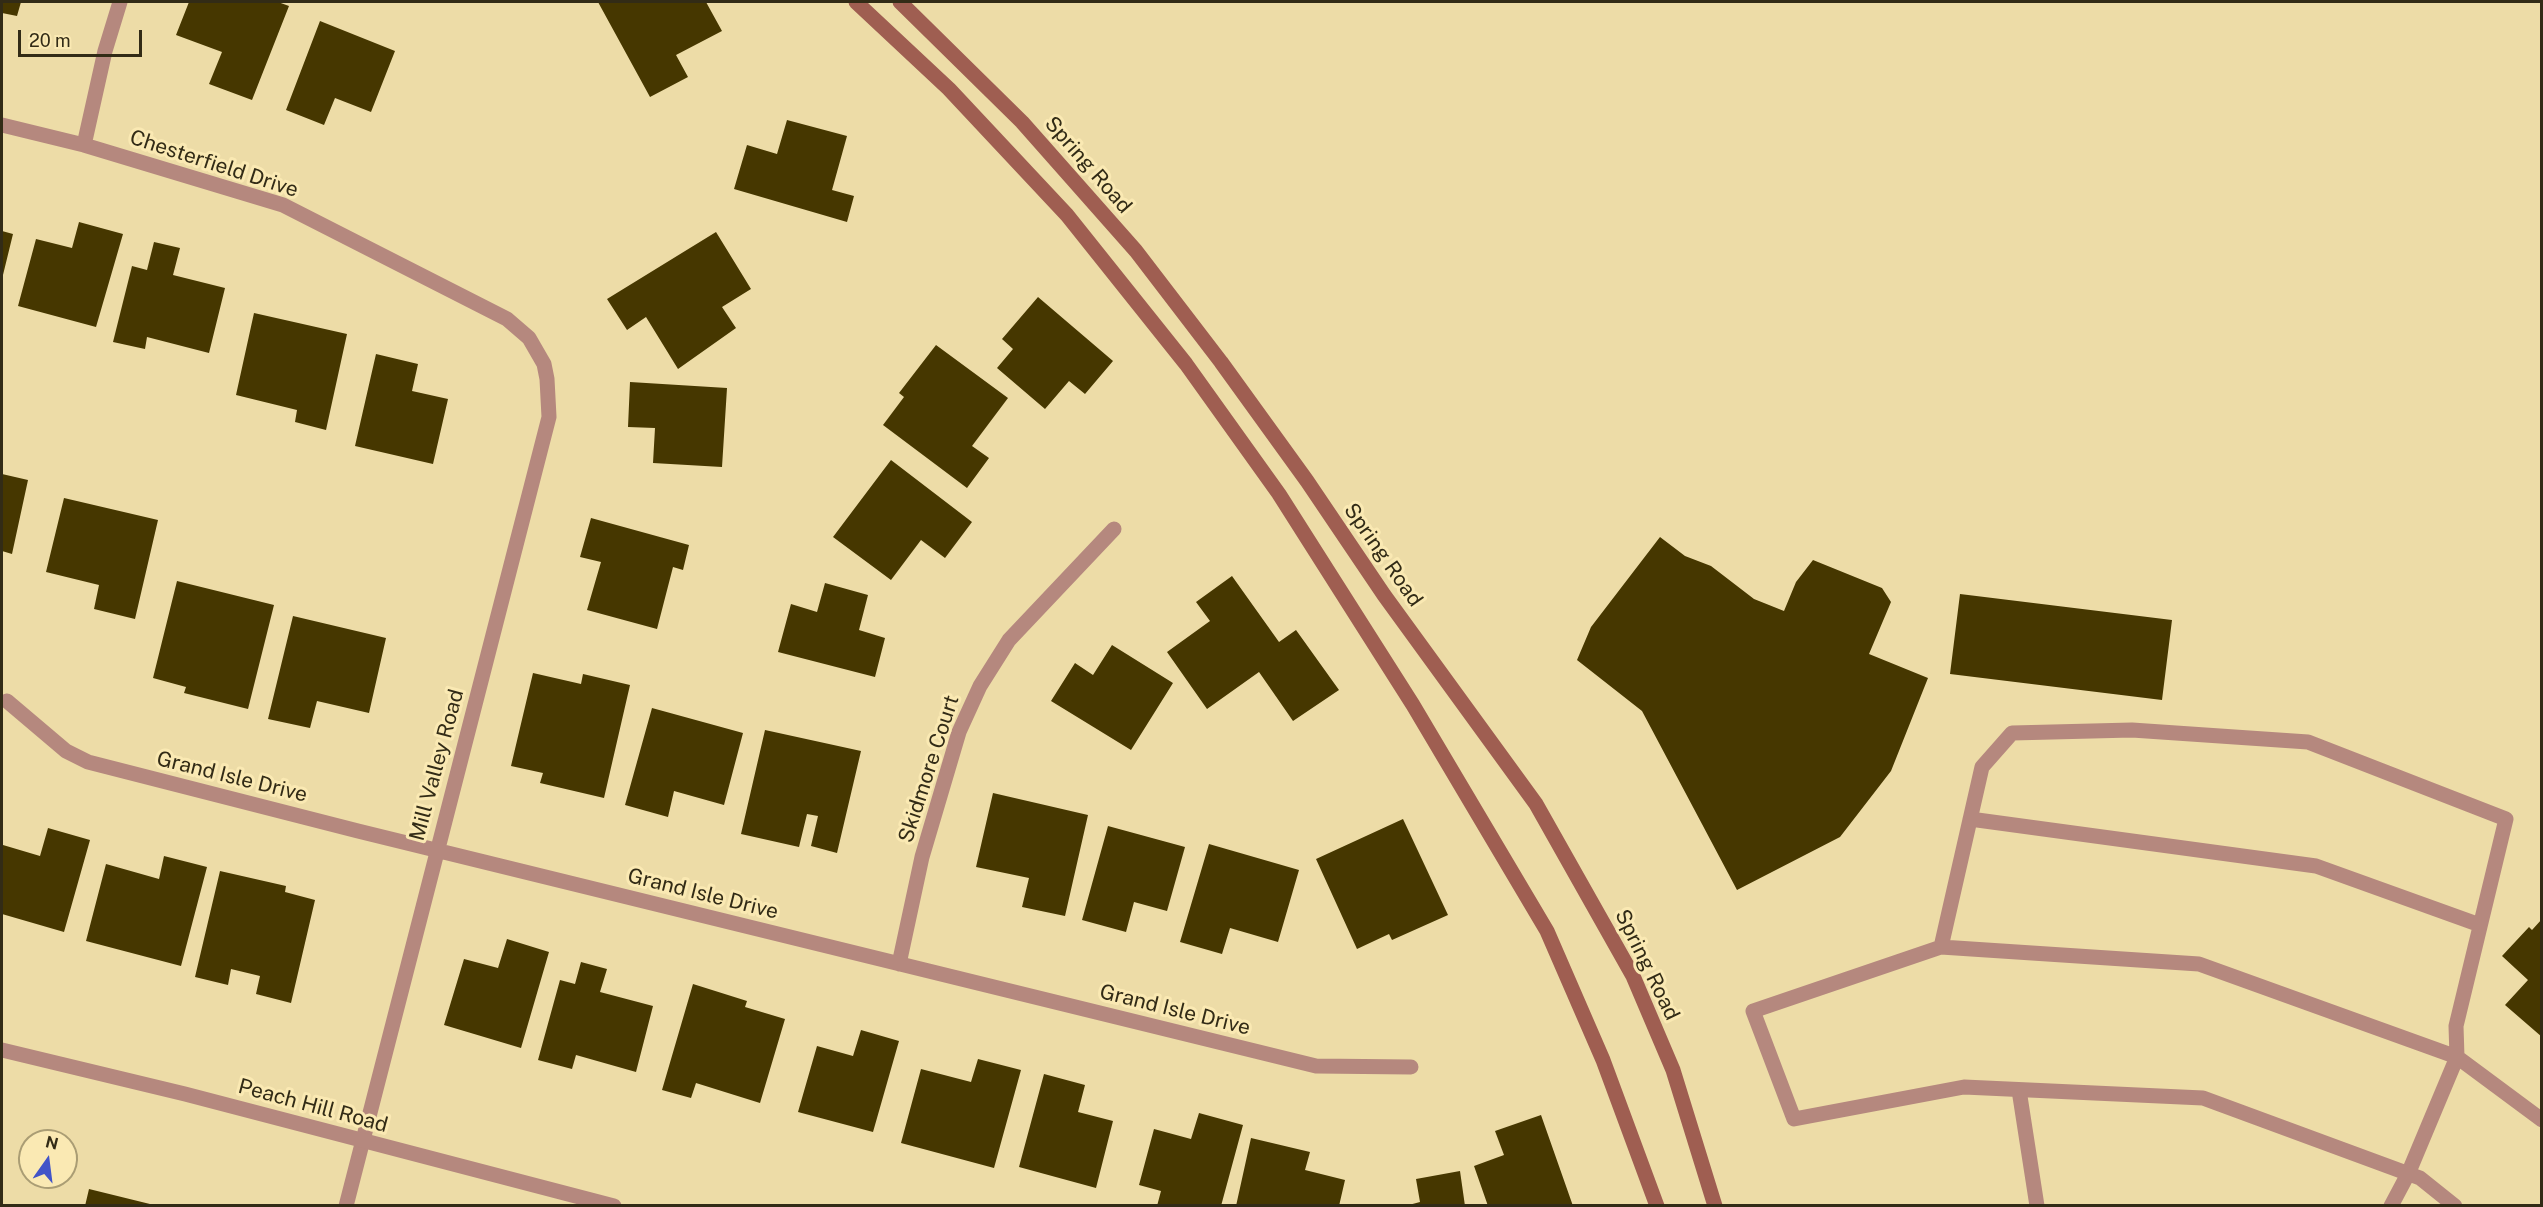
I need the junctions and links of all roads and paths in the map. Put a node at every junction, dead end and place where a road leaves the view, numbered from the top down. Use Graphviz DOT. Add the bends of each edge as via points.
graph roads {
  1 [pos="120,2"];
  2 [pos="856,2"];
  3 [pos="900,2"];
  4 [pos="2,125"];
  5 [pos="84,145"];
  6 [pos="529,338"];
  7 [pos="1114,529"];
  8 [pos="7,701"];
  9 [pos="1970,819"];
  10 [pos="436,849"];
  11 [pos="2480,925"];
  12 [pos="1941,946"];
  13 [pos="899,964"];
  14 [pos="2,1050"];
  15 [pos="2457,1057"];
  16 [pos="1411,1067"];
  17 [pos="2019,1090"];
  18 [pos="2541,1120"];
  19 [pos="362,1141"];
  20 [pos="2408,1174"];
  21 [pos="346,1206"];
  22 [pos="614,1206"];
  23 [pos="1657,1206"];
  24 [pos="1715,1206"];
  25 [pos="2037,1206"];
  26 [pos="2391,1206"];
  27 [pos="2455,1206"];
  1 -- 5 [label="street"];
  2 -- 23 [label="main road" via="949,89 1067,216 1186,364 1279,494 1413,705 1547,931 1604,1060"];
  3 -- 24 [label="main road, Spring Road" via="1022,122 1136,251 1268,426 1384,595 1536,804 1633,976 1673,1070"];
  4 -- 5 [label="street, Chesterfield Drive"];
  5 -- 6 [label="street, Chesterfield Drive" via="283,205 507,319"];
  6 -- 10 [label="street, Mill Valley Road" via="544,364 549,417"];
  7 -- 13 [label="street, Skidmore Court" via="1009,640 980,686 959,732 926,846"];
  8 -- 10 [label="street, Grand Isle Drive" via="66,751 88,762"];
  9 -- 11 [label="street" via="2316,866"];
  9 -- 11 [label="street" via="1982,767 2012,733 2132,730 2308,742 2506,819"];
  9 -- 12 [label="street"];
  10 -- 13 [label="street, Grand Isle Drive"];
  10 -- 19 [label="street, Mill Valley Road"];
  11 -- 15 [label="street" via="2456,1026"];
  12 -- 15 [label="street" via="2199,964"];
  12 -- 17 [label="street" via="1753,1011 1794,1119 1964,1087"];
  13 -- 16 [label="street, Grand Isle Drive" via="1316,1066"];
  14 -- 19 [label="street, Peach Hill Road"];
  15 -- 18 [label="street"];
  15 -- 20 [label="street"];
  17 -- 20 [label="street" via="2203,1098"];
  17 -- 25 [label="street"];
  19 -- 21 [label="street, Mill Valley Road"];
  19 -- 22 [label="street, Peach Hill Road"];
  20 -- 26 [label="street"];
  20 -- 27 [label="street" via="2420,1178"];
}
